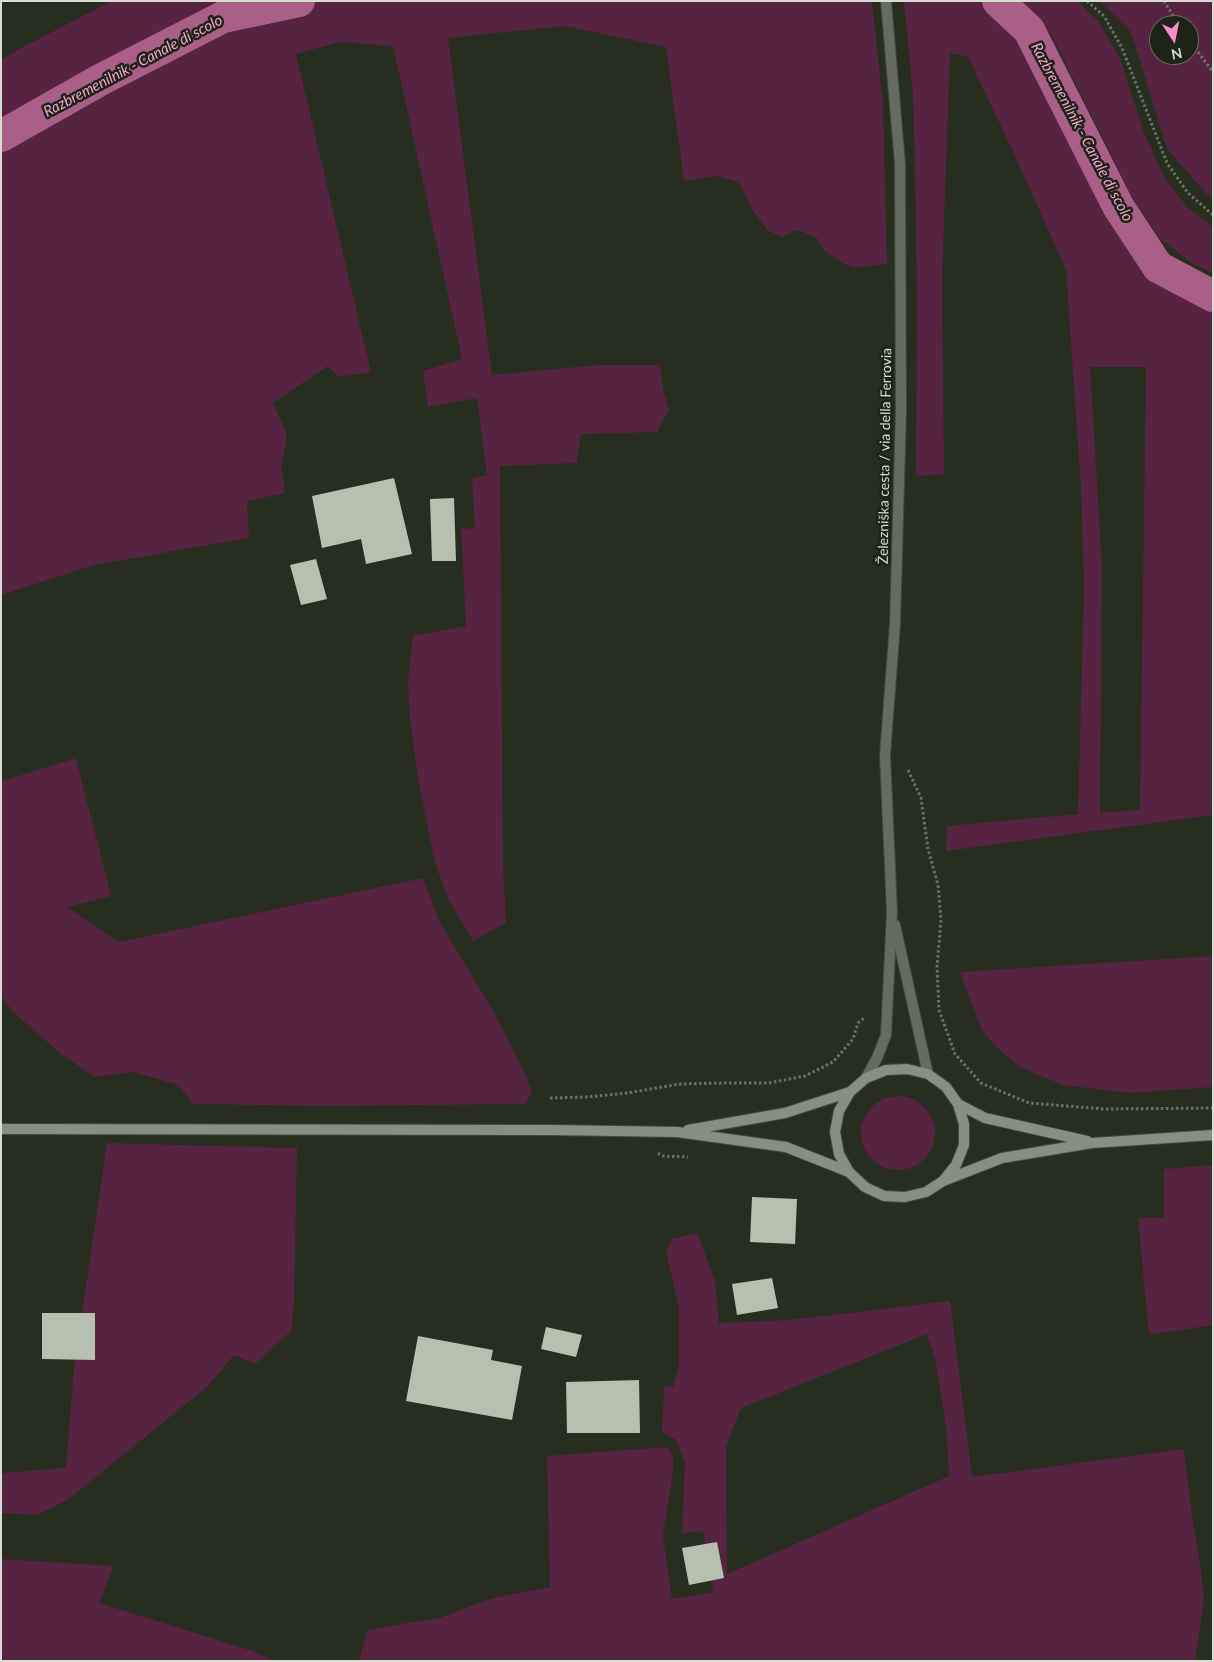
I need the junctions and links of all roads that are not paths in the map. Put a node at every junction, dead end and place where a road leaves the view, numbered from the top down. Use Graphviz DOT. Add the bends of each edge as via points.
graph roads {
  1 [pos="886,1"];
  2 [pos="892,912"];
  3 [pos="928,1074"];
  4 [pos="866,1078"];
  5 [pos="850,1092"];
  6 [pos="958,1104"];
  7 [pos="1,1129"];
  8 [pos="677,1132"];
  9 [pos="1213,1134"];
  10 [pos="1092,1143"];
  11 [pos="849,1172"];
  12 [pos="943,1181"];
  1 -- 2 [label="street, Železniška cesta / via della Ferrovia" via="900,164 900,440 895,624 885,755"];
  2 -- 3 [label="street, Železniška cesta / via della Ferrovia"];
  2 -- 4 [label="street, Železniška cesta / via della Ferrovia" via="886,1035"];
  3 -- 4 [label="main road" via="907,1069 886,1070"];
  3 -- 6 [label="main road" via="946,1087"];
  4 -- 5 [label="main road"];
  5 -- 8 [label="main road" via="785,1113"];
  5 -- 11 [label="main road" via="839,1111 835,1132 838,1154"];
  6 -- 10 [label="main road" via="984,1118"];
  6 -- 12 [label="main road" via="964,1124 964,1145 956,1165"];
  7 -- 8 [label="main road"];
  8 -- 11 [label="main road" via="786,1147"];
  9 -- 10 [label="main road"];
  10 -- 12 [label="main road" via="1002,1158"];
  11 -- 12 [label="main road" via="865,1187 884,1196 919,1194"];
}
